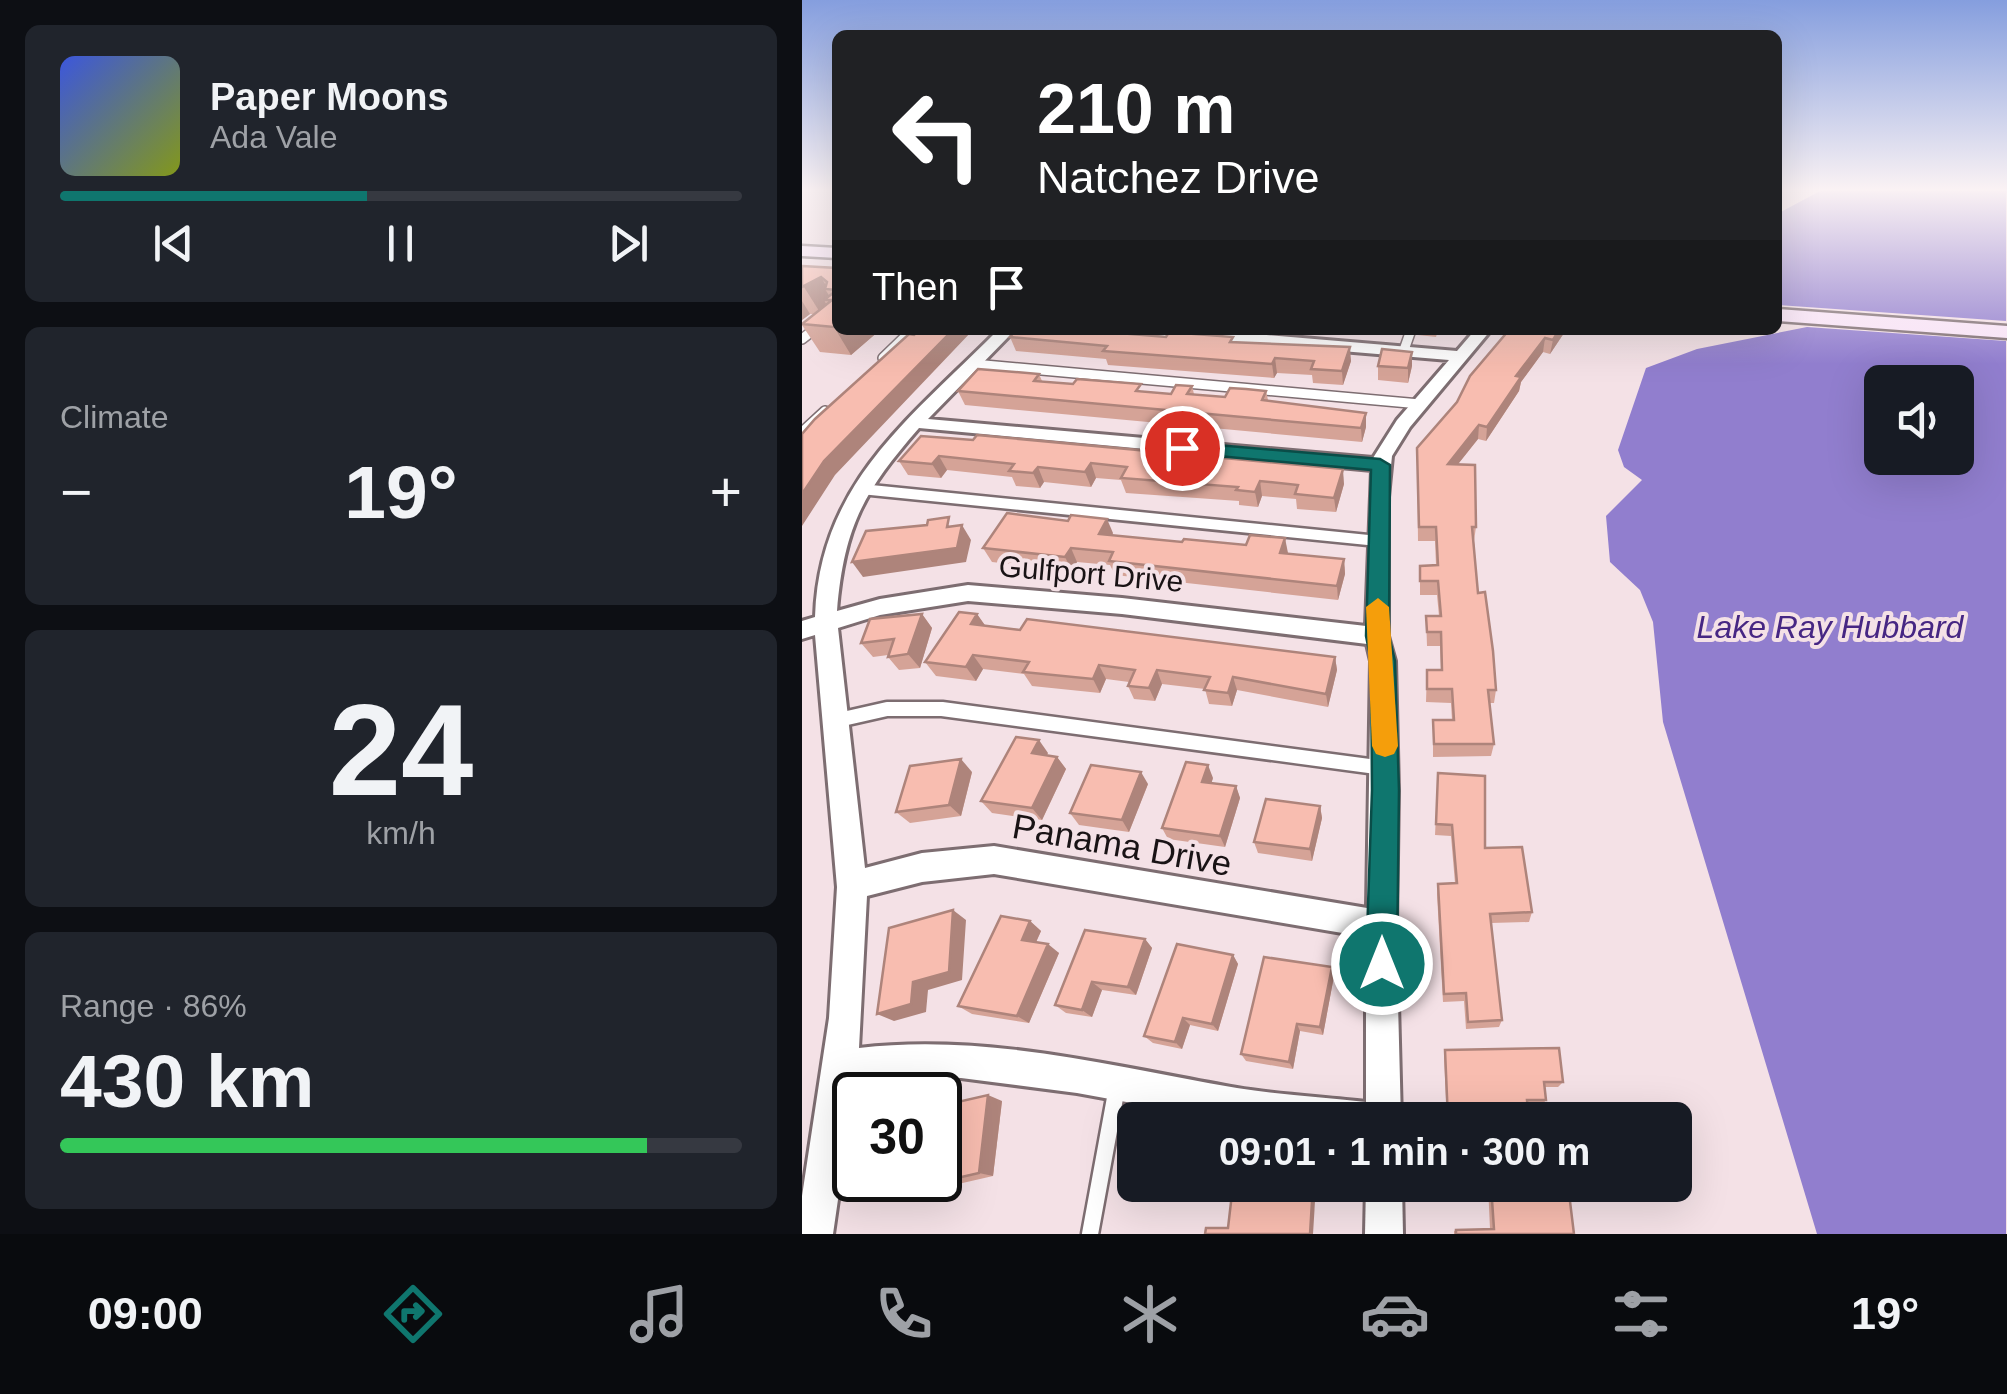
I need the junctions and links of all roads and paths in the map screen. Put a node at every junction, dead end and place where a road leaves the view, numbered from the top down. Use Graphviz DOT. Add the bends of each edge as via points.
graph roads {
  1 [pos="802,250"];
  2 [pos="832,253"];
  3 [pos="832,315"];
  4 [pos="1782,315"];
  5 [pos="2006,332"];
  6 [pos="907,335"];
  7 [pos="1002,335"];
  8 [pos="1216,335"];
  9 [pos="1409,335"];
  10 [pos="1480,335"];
  11 [pos="802,340"];
  12 [pos="1404,350"];
  13 [pos="1464,356"];
  14 [pos="879,361"];
  15 [pos="974,364"];
  16 [pos="1420,404"];
  17 [pos="828,408"];
  18 [pos="918,423"];
  19 [pos="802,432"];
  20 [pos="1380,465"];
  21 [pos="861,489"];
  22 [pos="1378,541"];
  23 [pos="813,626"];
  24 [pos="1378,636"];
  25 [pos="834,721"];
  26 [pos="1385,768"];
  27 [pos="852,887"];
  28 [pos="1381,925"];
  29 [pos="841,1067"];
  30 [pos="1117,1083"];
  31 [pos="1221,1102"];
  32 [pos="1383,1102"];
  33 [pos="1384,1202"];
  34 [pos="814,1234"];
  35 [pos="1090,1234"];
  36 [pos="1384,1234"];
  1 -- 2 [label="main road"];
  3 -- 11 [label="lane"];
  4 -- 5 [label="main road"];
  6 -- 14 [label="lane"];
  7 -- 15 [label="street"];
  8 -- 12 [label="street"];
  9 -- 12 [label="lane"];
  10 -- 13 [label="street"];
  12 -- 13 [label="street"];
  13 -- 16 [label="street"];
  15 -- 16 [label="lane"];
  15 -- 18 [label="street"];
  16 -- 20 [label="street"];
  17 -- 19 [label="lane"];
  18 -- 20 [label="street"];
  18 -- 21 [label="street"];
  20 -- 22 [label="street"];
  21 -- 22 [label="lane"];
  21 -- 23 [label="street" via="839,531"];
  22 -- 24 [label="street"];
  23 -- 24 [label="street, Gulfport Drive" via="880,607 968,594"];
  23 -- 25 [label="street"];
  24 -- 26 [label="street"];
  25 -- 26 [label="lane" via="887,709 942,709"];
  25 -- 27 [label="street"];
  26 -- 28 [label="street"];
  27 -- 28 [label="street, Panama Drive" via="942,861 994,860"];
  27 -- 29 [label="street"];
  28 -- 32 [label="street"];
  29 -- 30 [label="street" via="909,1059 961,1062"];
  29 -- 34 [label="street"];
  30 -- 31 [label="street"];
  30 -- 35 [label="lane"];
  33 -- 36 [label="street"];
}
